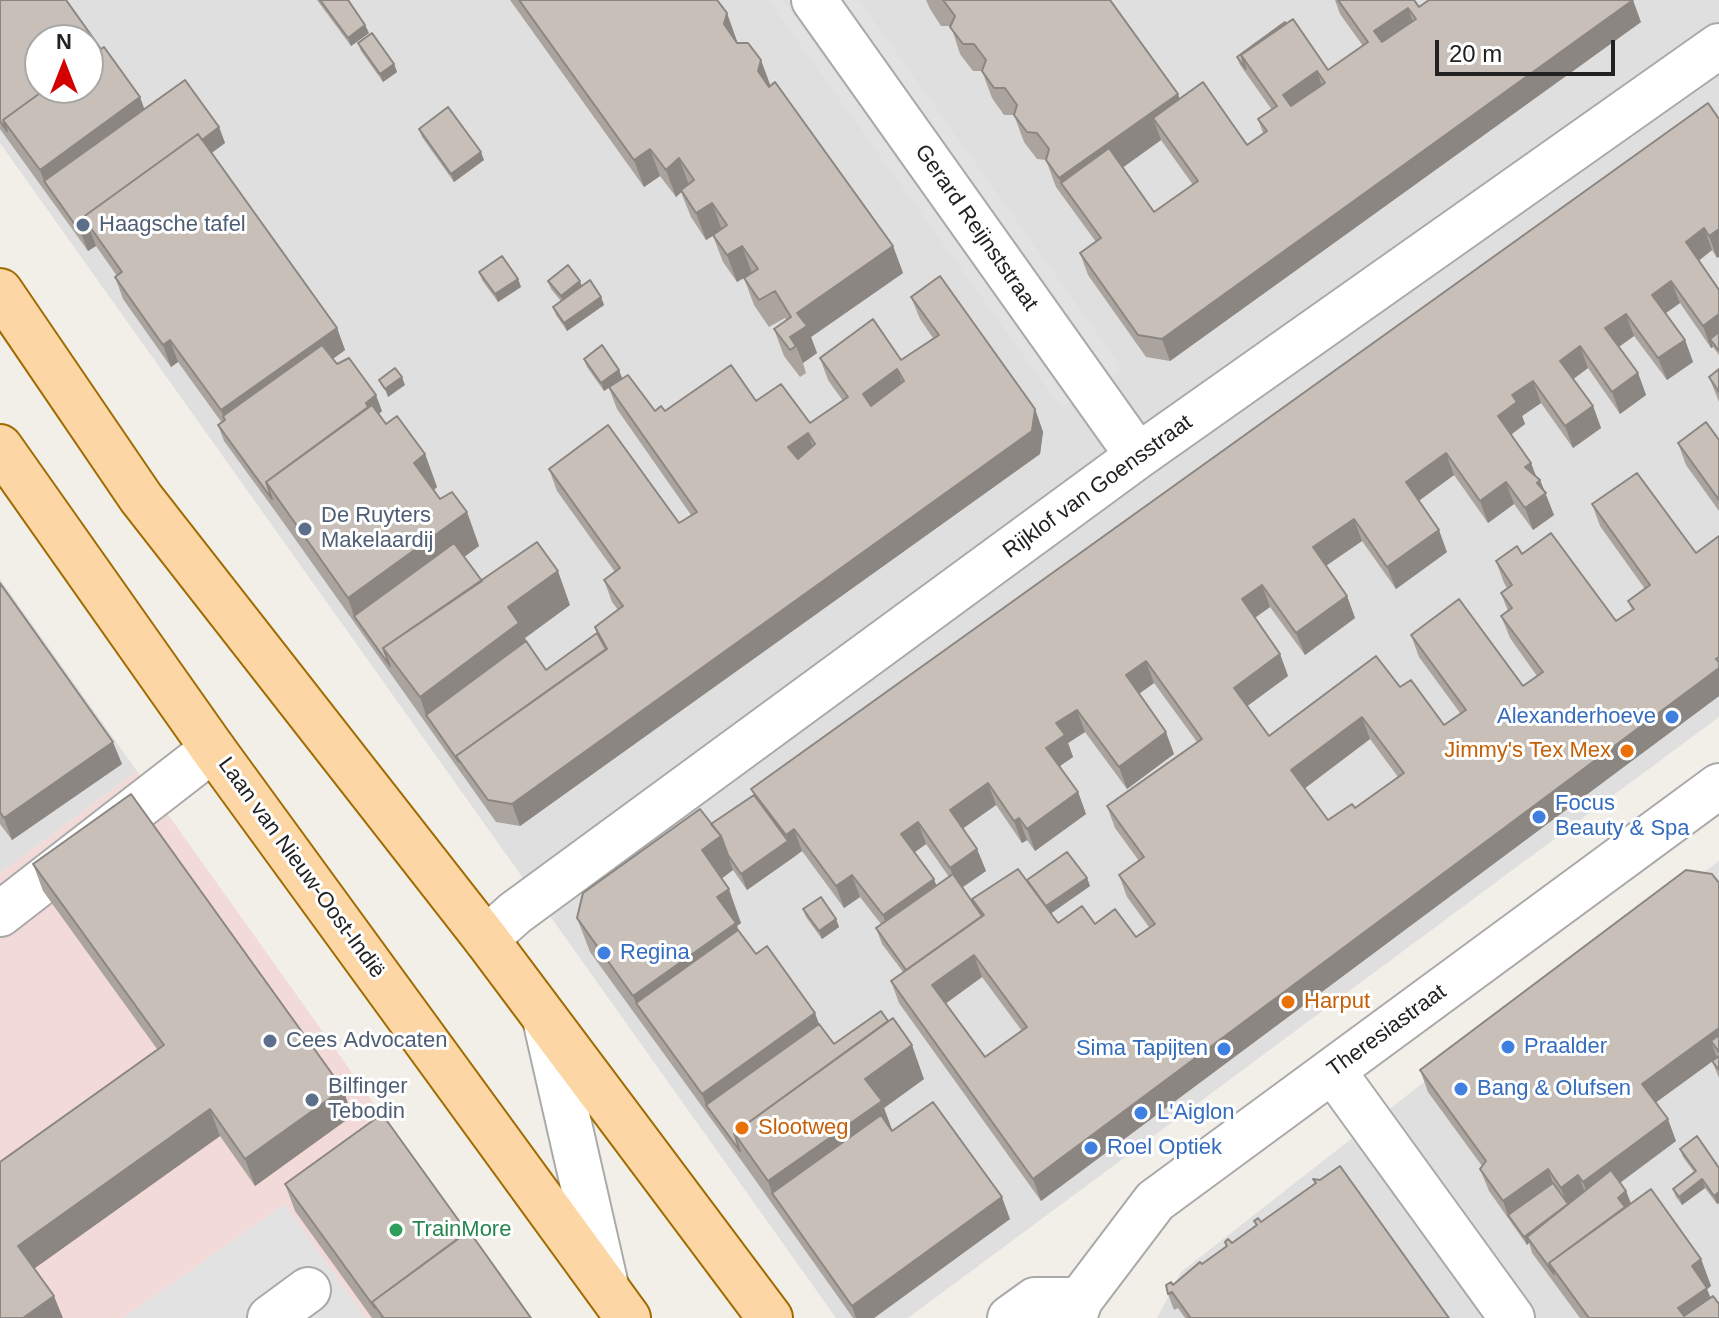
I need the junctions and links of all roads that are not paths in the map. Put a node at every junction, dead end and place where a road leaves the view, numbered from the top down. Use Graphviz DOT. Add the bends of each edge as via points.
graph roads {
  1 [pos="814,0"];
  2 [pos="1719,46"];
  3 [pos="0,291"];
  4 [pos="0,447"];
  5 [pos="1138,456"];
  6 [pos="213,749"];
  7 [pos="1718,790"];
  8 [pos="0,914"];
  9 [pos="486,939"];
  10 [pos="546,1023"];
  11 [pos="1333,1071"];
  12 [pos="308,1290"];
  13 [pos="617,1302"];
  14 [pos="1077,1309"];
  15 [pos="270,1318"];
  16 [pos="770,1318"];
  17 [pos="1010,1318"];
  18 [pos="1512,1318"];
  1 -- 5 [label="street, Gerard Reijnststraat"];
  2 -- 5 [label="street, Rijklof van Goensstraat"];
  3 -- 9 [label="main road, Laan van Nieuw-Oost-Indië" via="141,498"];
  4 -- 6 [label="main road, Laan van Nieuw-Oost-Indië"];
  5 -- 9 [label="street, Rijklof van Goensstraat"];
  6 -- 8 [label="street"];
  6 -- 13 [label="main road, Laan van Nieuw-Oost-Indië"];
  7 -- 11 [label="street, Theresiastraat"];
  9 -- 10 [label="main road, Laan van Nieuw-Oost-Indië"];
  10 -- 13 [label="street, Laan van Nieuw-Oost-Indië"];
  10 -- 16 [label="main road, Laan van Nieuw-Oost-Indië"];
  11 -- 14 [label="street, Theresiastraat" via="1155,1201"];
  11 -- 18 [label="street"];
  12 -- 15 [label="street"];
  14 -- 17 [label="street, Theresiastraat" via="1035,1300"];
}
